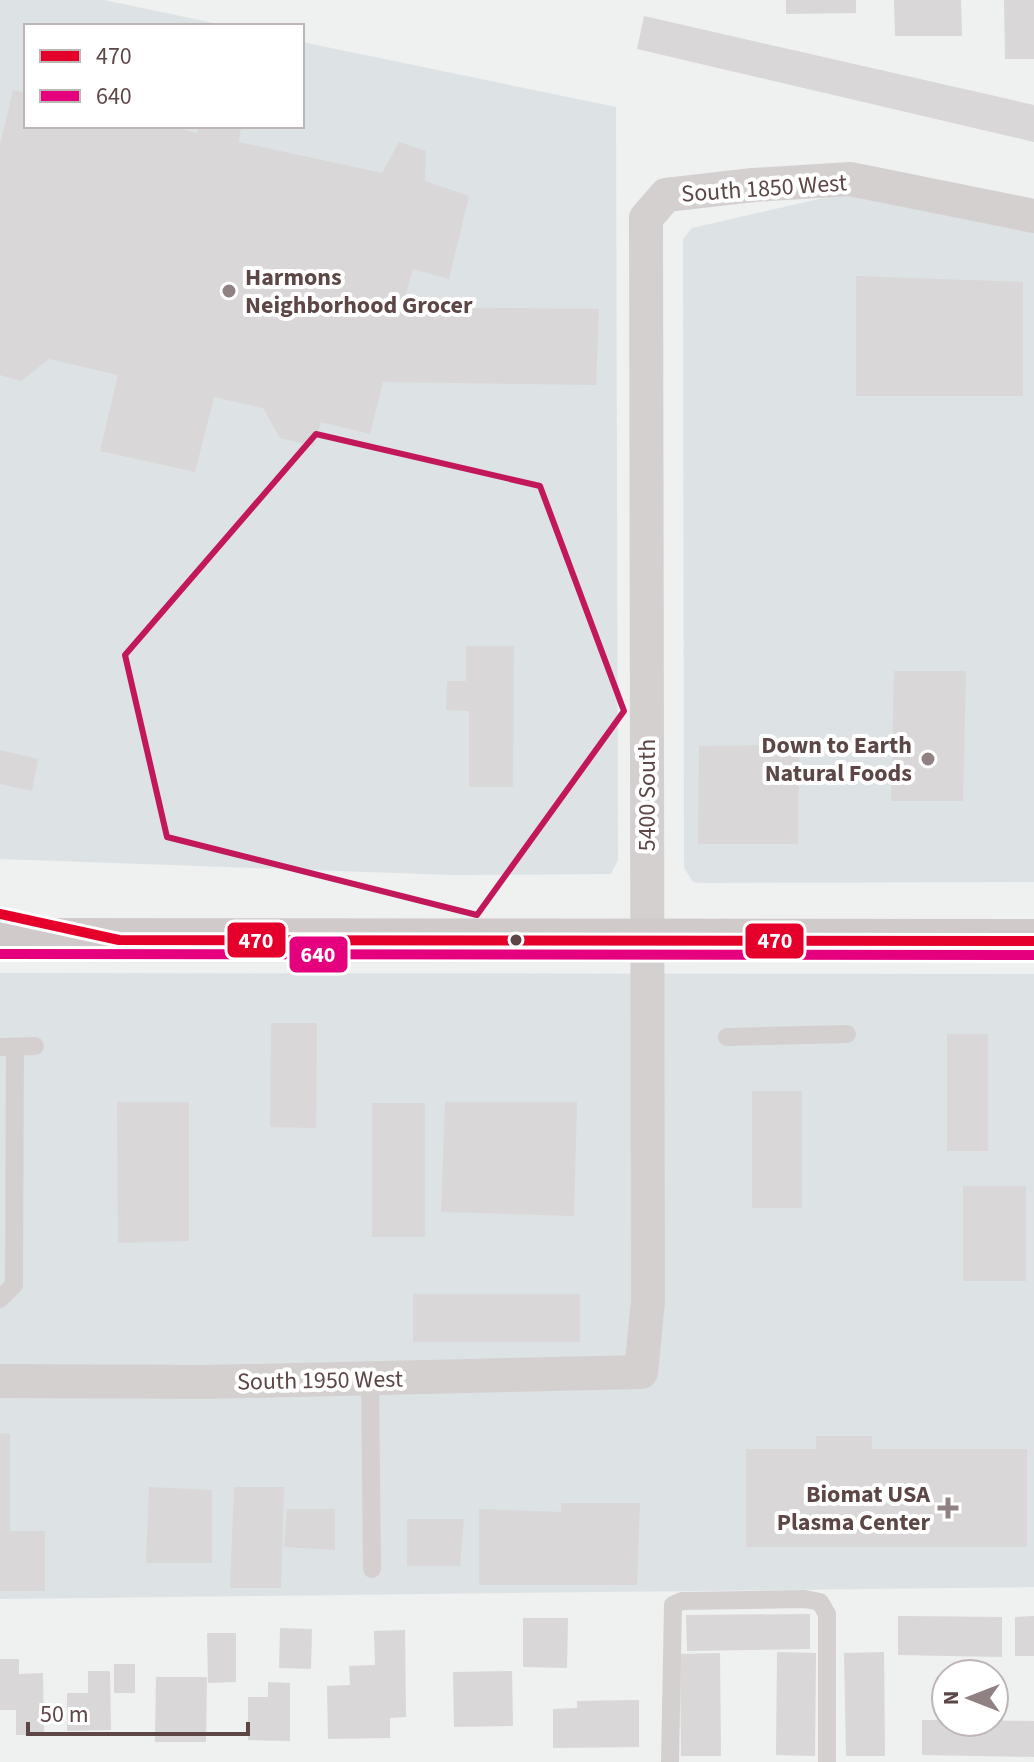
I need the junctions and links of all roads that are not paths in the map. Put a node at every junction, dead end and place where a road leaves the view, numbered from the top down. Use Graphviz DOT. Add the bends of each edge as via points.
graph roads {
  1 [pos="1034,216"];
  2 [pos="646,218"];
  3 [pos="0,914"];
  4 [pos="0,940"];
  5 [pos="119,940"];
  6 [pos="648,941"];
  7 [pos="1034,941"];
  8 [pos="847,1034"];
  9 [pos="727,1037"];
  10 [pos="35,1046"];
  11 [pos="8,1047"];
  12 [pos="0,1299"];
  13 [pos="641,1372"];
  14 [pos="370,1378"];
  15 [pos="0,1381"];
  16 [pos="372,1569"];
  17 [pos="670,1762"];
  18 [pos="827,1762"];
  1 -- 2 [label="street, South 1850 West" via="850,179 666,195"];
  2 -- 6 [label="street, 5400 South"];
  3 -- 5 [label="main road"];
  4 -- 5 [label="main road"];
  5 -- 6 [label="main road"];
  6 -- 7 [label="main road"];
  6 -- 13 [label="street, 5400 South" via="648,1301"];
  8 -- 9 [label="lane"];
  10 -- 11 [label="lane"];
  11 -- 12 [label="lane" via="14,1285"];
  13 -- 14 [label="street, South 1950 West"];
  14 -- 15 [label="street, South 1950 West"];
  14 -- 16 [label="lane"];
  17 -- 18 [label="lane" via="673,1605 805,1599 820,1602 827,1614"];
}
